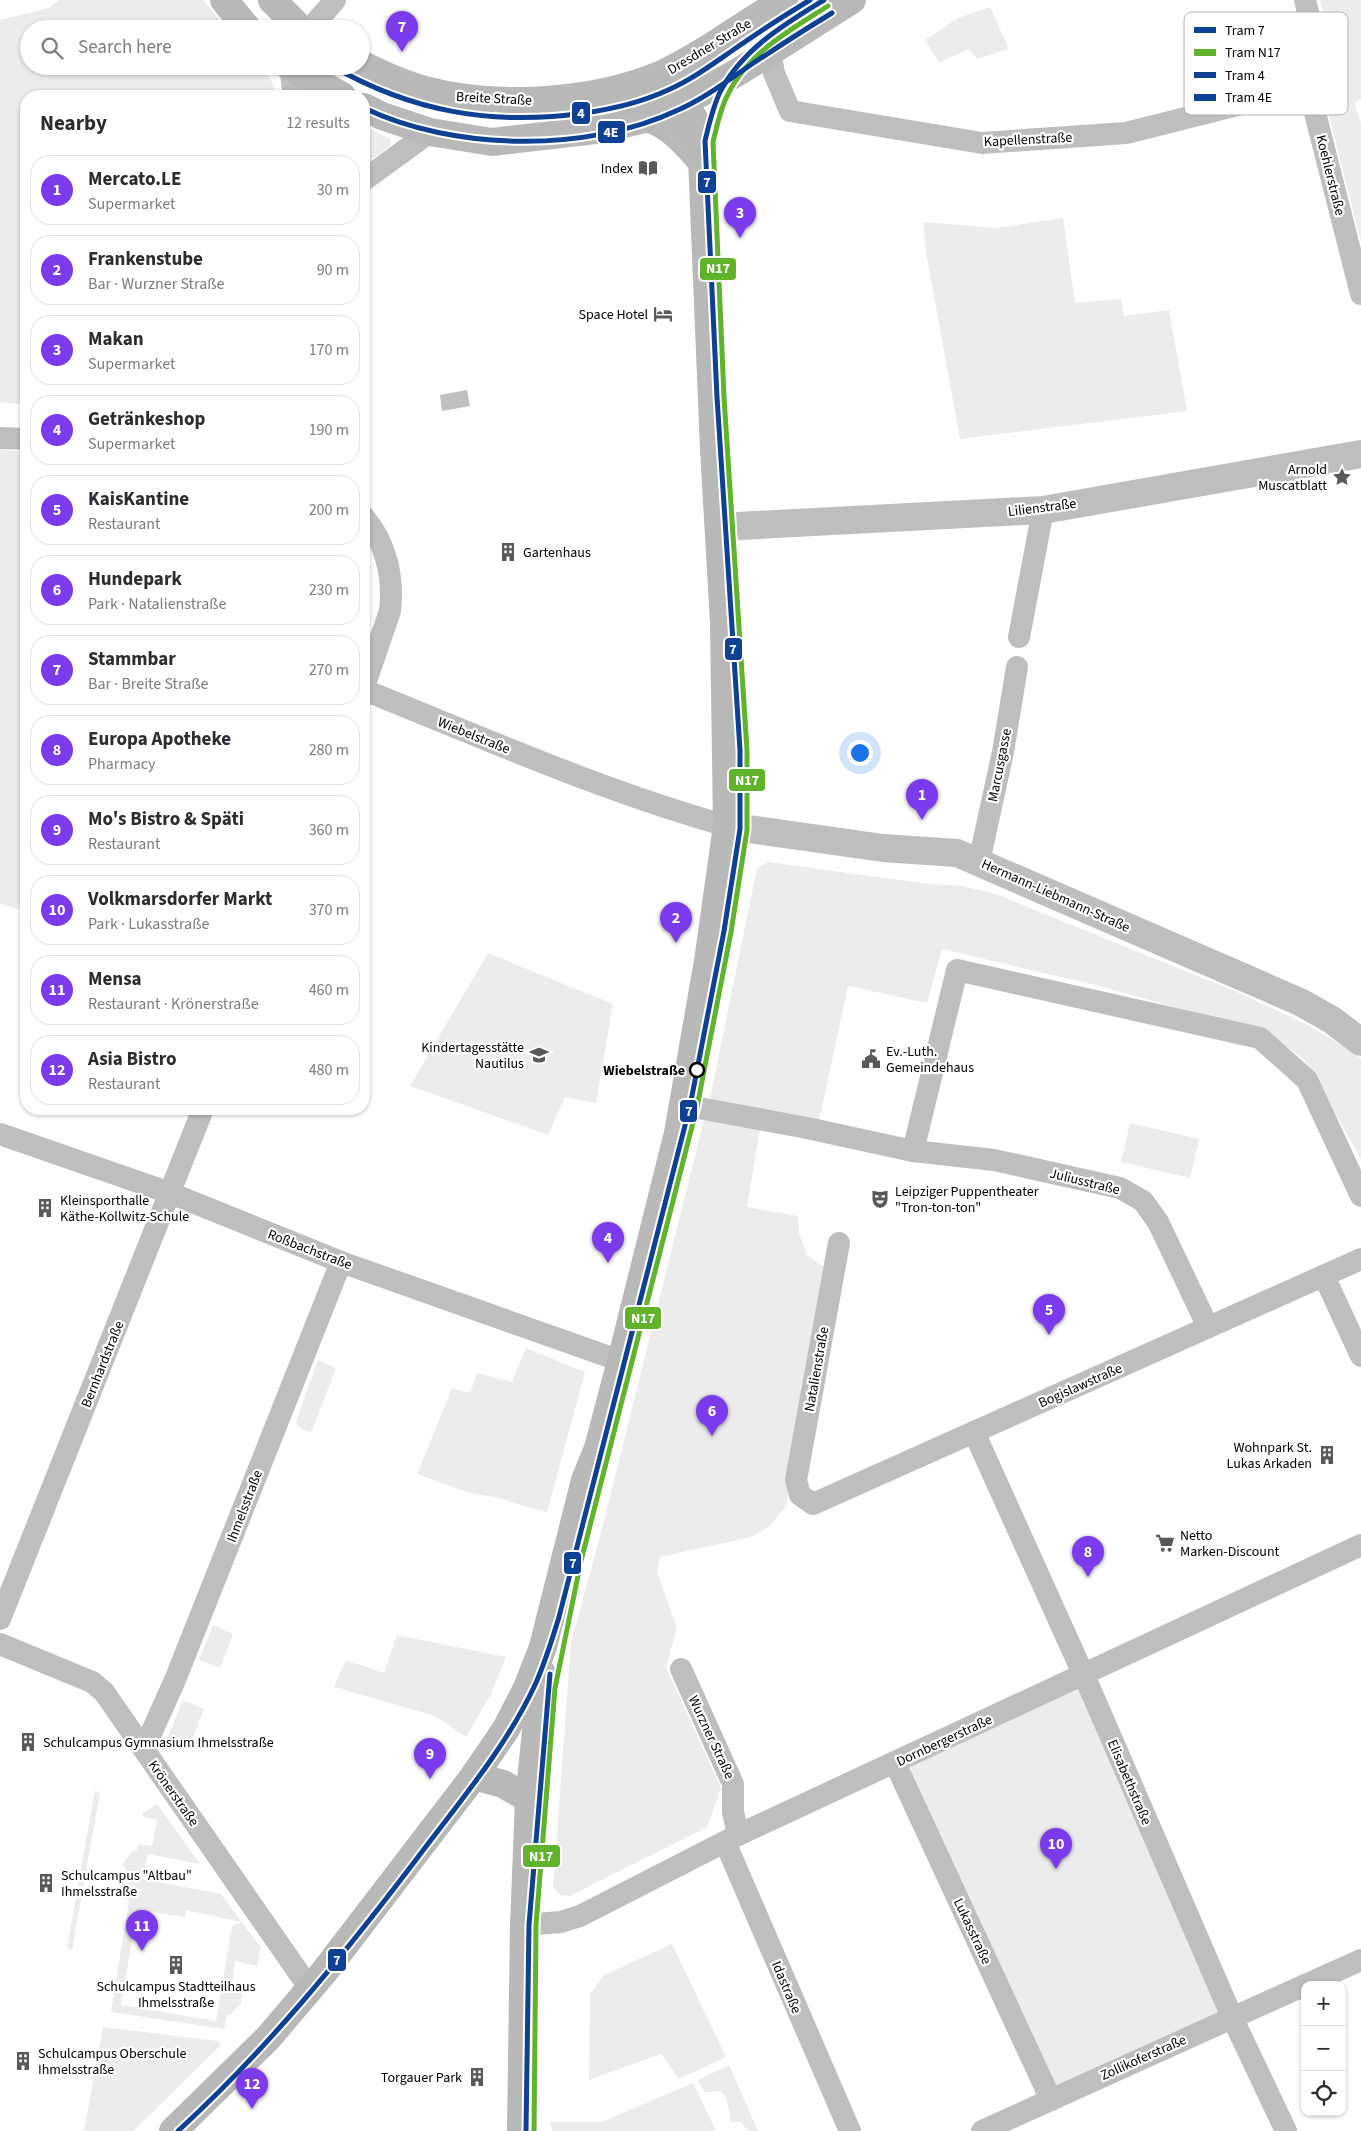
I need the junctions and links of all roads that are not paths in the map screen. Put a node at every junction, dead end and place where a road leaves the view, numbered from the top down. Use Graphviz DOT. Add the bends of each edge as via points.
graph roads {
  1 [pos="224,0"];
  2 [pos="272,0"];
  3 [pos="335,0"];
  4 [pos="784,0"];
  5 [pos="852,0"];
  6 [pos="241,20"];
  7 [pos="292,20"];
  8 [pos="318,20"];
  9 [pos="711,46"];
  10 [pos="772,59"];
  11 [pos="370,68"];
  12 [pos="291,75"];
  13 [pos="306,75"];
  14 [pos="631,86"];
  15 [pos="293,90"];
  16 [pos="332,90"];
  17 [pos="686,104"];
  18 [pos="370,110"];
  19 [pos="1198,115"];
  20 [pos="1316,115"];
  21 [pos="647,118"];
  22 [pos="430,132"];
  23 [pos="694,154"];
  24 [pos="370,176"];
  25 [pos="1361,294"];
  26 [pos="0,438"];
  27 [pos="20,440"];
  28 [pos="1361,454"];
  29 [pos="1043,510"];
  30 [pos="370,524"];
  31 [pos="719,527"];
  32 [pos="1019,638"];
  33 [pos="1017,668"];
  34 [pos="370,670"];
  35 [pos="370,691"];
  36 [pos="727,826"];
  37 [pos="979,862"];
  38 [pos="1361,1042"];
  39 [pos="683,1105"];
  40 [pos="201,1115"];
  41 [pos="0,1134"];
  42 [pos="913,1151"];
  43 [pos="170,1193"];
  44 [pos="1361,1196"];
  45 [pos="839,1243"];
  46 [pos="1361,1259"];
  47 [pos="341,1262"];
  48 [pos="1324,1276"];
  49 [pos="1208,1327"];
  50 [pos="1361,1356"];
  51 [pos="621,1361"];
  52 [pos="974,1432"];
  53 [pos="800,1495"];
  54 [pos="1361,1545"];
  55 [pos="0,1619"];
  56 [pos="549,1622"];
  57 [pos="0,1644"];
  58 [pos="681,1669"];
  59 [pos="1084,1676"];
  60 [pos="144,1750"];
  61 [pos="895,1763"];
  62 [pos="474,1776"];
  63 [pos="529,1799"];
  64 [pos="732,1839"];
  65 [pos="524,1925"];
  66 [pos="1361,1960"];
  67 [pos="1314,1981"];
  68 [pos="1301,1987"];
  69 [pos="310,1989"];
  70 [pos="1232,2017"];
  71 [pos="1051,2100"];
  72 [pos="174,2131"];
  73 [pos="521,2131"];
  74 [pos="850,2131"];
  75 [pos="982,2131"];
  76 [pos="1286,2131"];
  1 -- 6 [label="main road"];
  2 -- 7 [label="main road"];
  3 -- 8 [label="street"];
  4 -- 9 [label="main road, Dresdner Straße"];
  5 -- 10 [label="main road"];
  9 -- 14 [label="main road, Dresdner Straße" via="662,74"];
  9 -- 17 [label="main road"];
  10 -- 17 [label="main road"];
  10 -- 19 [label="street, Kapellenstraße" via="790,111 982,143 1126,133"];
  11 -- 14 [label="main road, Breite Straße" via="424,90 459,98 495,101 532,101"];
  12 -- 15 [label="street"];
  13 -- 16 [label="main road"];
  14 -- 17 [label="main road" via="664,94"];
  17 -- 21 [label="main road"];
  17 -- 23 [label="main road" via="700,134"];
  18 -- 22 [label="main road"];
  20 -- 25 [label="street, Koehlerstraße"];
  21 -- 22 [label="main road" via="604,129 492,142"];
  21 -- 23 [label="main road" via="674,132"];
  22 -- 24 [label="street"];
  23 -- 31 [label="main road"];
  26 -- 27 [label="street"];
  28 -- 29 [label="street, Lilienstraße"];
  29 -- 31 [label="street, Lilienstraße"];
  29 -- 32 [label="street"];
  30 -- 34 [label="street" via="384,551 391,593 390,611"];
  31 -- 36 [label="main road"];
  33 -- 37 [label="street, Marcusgasse"];
  35 -- 36 [label="street, Wiebelstraße" via="479,738"];
  36 -- 37 [label="street, Hermann-Liebmann-Straße" via="883,848 957,853"];
  36 -- 39 [label="main road"];
  37 -- 38 [label="street, Hermann-Liebmann-Straße" via="1300,1002"];
  39 -- 42 [label="street, Juliusstraße"];
  39 -- 51 [label="main road"];
  40 -- 43 [label="street, Bernhardstraße"];
  41 -- 43 [label="street, Roßbachstraße"];
  42 -- 44 [label="street" via="957,970 1260,1038 1307,1080"];
  42 -- 49 [label="street, Juliusstraße" via="994,1160 1120,1188 1143,1201 1158,1222"];
  43 -- 47 [label="street, Roßbachstraße"];
  43 -- 55 [label="street, Bernhardstraße"];
  45 -- 53 [label="street, Natalienstraße" via="796,1480"];
  46 -- 48 [label="street, Bogislawstraße"];
  47 -- 51 [label="street, Roßbachstraße"];
  47 -- 60 [label="street, Ihmelsstraße" via="175,1680"];
  48 -- 49 [label="street, Bogislawstraße"];
  48 -- 50 [label="street"];
  49 -- 52 [label="street, Bogislawstraße"];
  51 -- 56 [label="main road" via="598,1448 585,1480"];
  52 -- 53 [label="street, Bogislawstraße" via="813,1504"];
  52 -- 59 [label="street, Elisabethstraße"];
  54 -- 59 [label="street, Dornbergerstraße"];
  56 -- 62 [label="main road" via="538,1660 522,1697 506,1729"];
  56 -- 63 [label="main road"];
  57 -- 60 [label="street, Krönerstraße" via="92,1682 104,1692"];
  58 -- 64 [label="street, Wurzner Straße" via="734,1784"];
  59 -- 61 [label="street, Dornbergerstraße"];
  59 -- 70 [label="street, Elisabethstraße"];
  60 -- 69 [label="street, Krönerstraße"];
  61 -- 64 [label="street, Dornbergerstraße"];
  61 -- 71 [label="street, Lukasstraße"];
  62 -- 63 [label="main road" via="500,1782"];
  62 -- 69 [label="main road"];
  63 -- 65 [label="main road"];
  64 -- 65 [label="street, Dornbergerstraße" via="580,1916 561,1922"];
  64 -- 74 [label="street, Idastraße"];
  65 -- 73 [label="main road"];
  66 -- 67 [label="street, Zollikoferstraße"];
  68 -- 70 [label="street, Zollikoferstraße"];
  69 -- 72 [label="main road" via="268,2038"];
  70 -- 71 [label="street, Zollikoferstraße"];
  70 -- 76 [label="street, Elisabethstraße"];
  71 -- 75 [label="street, Zollikoferstraße"];
}
